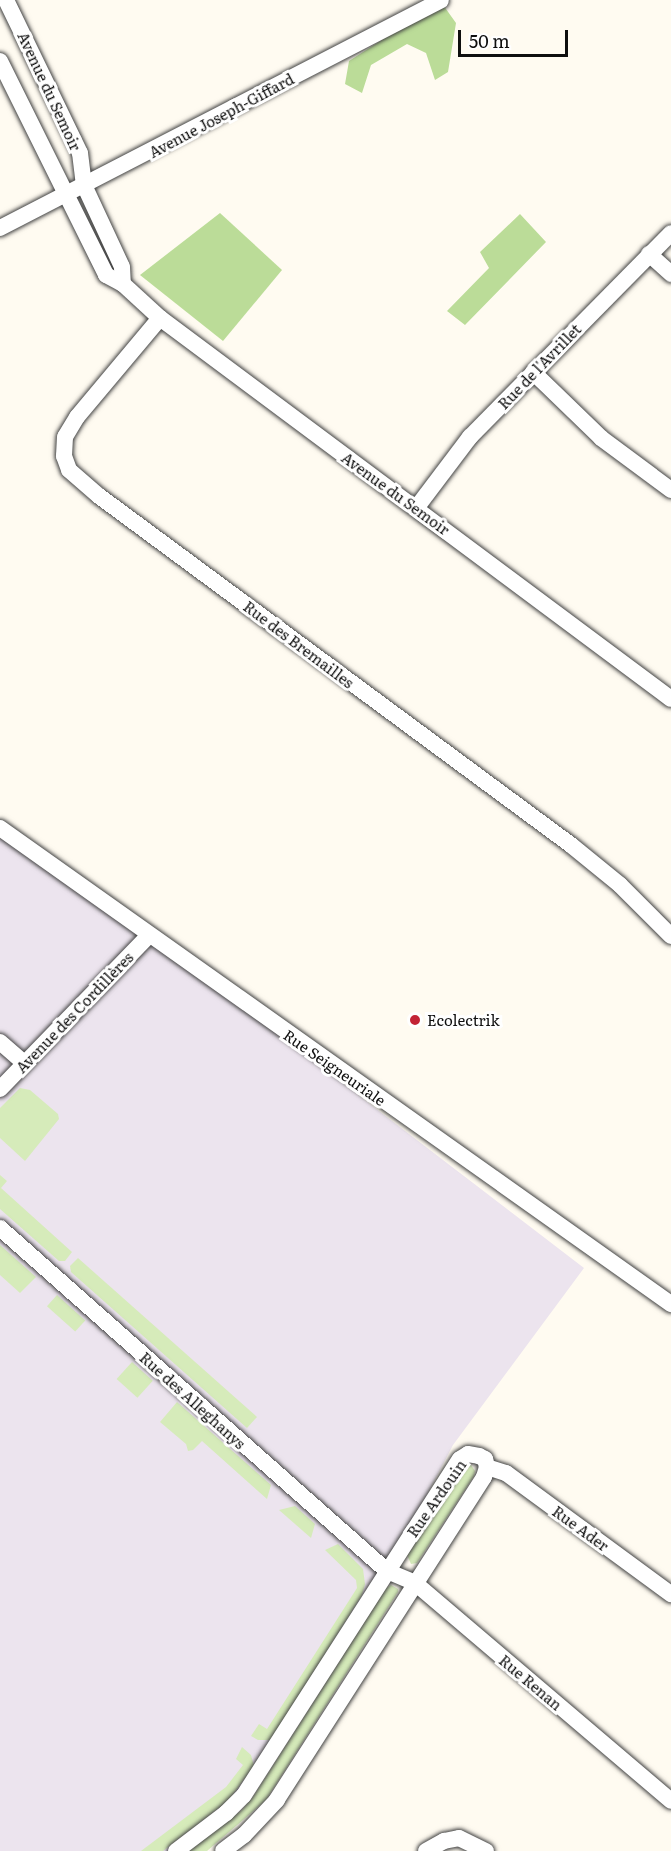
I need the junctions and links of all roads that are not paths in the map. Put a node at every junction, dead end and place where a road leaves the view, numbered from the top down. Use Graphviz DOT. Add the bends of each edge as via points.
graph roads {
  1 [pos="6,0"];
  2 [pos="441,0"];
  3 [pos="0,61"];
  4 [pos="84,185"];
  5 [pos="65,194"];
  6 [pos="0,228"];
  7 [pos="671,233"];
  8 [pos="649,254"];
  9 [pos="671,274"];
  10 [pos="123,284"];
  11 [pos="160,318"];
  12 [pos="534,372"];
  13 [pos="671,490"];
  14 [pos="417,507"];
  15 [pos="671,699"];
  16 [pos="0,828"];
  17 [pos="149,936"];
  18 [pos="671,936"];
  19 [pos="0,1042"];
  20 [pos="24,1063"];
  21 [pos="0,1089"];
  22 [pos="0,1228"];
  23 [pos="671,1305"];
  24 [pos="487,1467"];
  25 [pos="387,1571"];
  26 [pos="415,1583"];
  27 [pos="671,1594"];
  28 [pos="671,1801"];
  29 [pos="176,1851"];
  30 [pos="223,1851"];
  31 [pos="426,1851"];
  32 [pos="486,1851"];
  1 -- 4 [label="street, Avenue du Semoir" via="80,153"];
  2 -- 4 [label="street, Avenue Joseph-Giffard"];
  3 -- 5 [label="street, Avenue du Semoir"];
  4 -- 5 [label="street, Avenue Joseph-Giffard"];
  4 -- 10 [label="street, Avenue du Semoir" via="122,267"];
  5 -- 6 [label="street, Avenue Joseph-Giffard"];
  5 -- 10 [label="street, Avenue du Semoir" via="106,275"];
  7 -- 8 [label="street, Rue de l'Avrillet"];
  8 -- 9 [label="street"];
  8 -- 12 [label="street, Rue de l'Avrillet"];
  10 -- 11 [label="street, Avenue du Semoir"];
  11 -- 14 [label="street, Avenue du Semoir"];
  11 -- 18 [label="street, Rue des Bremailles" via="65,437 64,456 69,470 571,845 620,885"];
  12 -- 13 [label="street" via="601,438"];
  12 -- 14 [label="street, Rue de l'Avrillet" via="470,437"];
  14 -- 15 [label="street, Avenue du Semoir"];
  16 -- 17 [label="street, Rue Seigneuriale"];
  17 -- 20 [label="street, Avenue des Cordillères"];
  17 -- 23 [label="street, Rue Seigneuriale"];
  19 -- 20 [label="street"];
  20 -- 21 [label="street, Avenue des Cordillères"];
  22 -- 25 [label="street, Rue des Alleghanys"];
  24 -- 25 [label="street, Rue Ardouin" via="485,1459 475,1454 460,1459"];
  24 -- 26 [label="street, Rue Ardouin"];
  24 -- 27 [label="street, Rue Ader" via="506,1473"];
  25 -- 26 [label="street, Rue Renan"];
  25 -- 29 [label="street, Rue Ardouin" via="244,1795"];
  26 -- 28 [label="street, Rue Renan"];
  26 -- 30 [label="street, Rue Ardouin" via="277,1800"];
  31 -- 32 [label="street" via="459,1838"];
}
